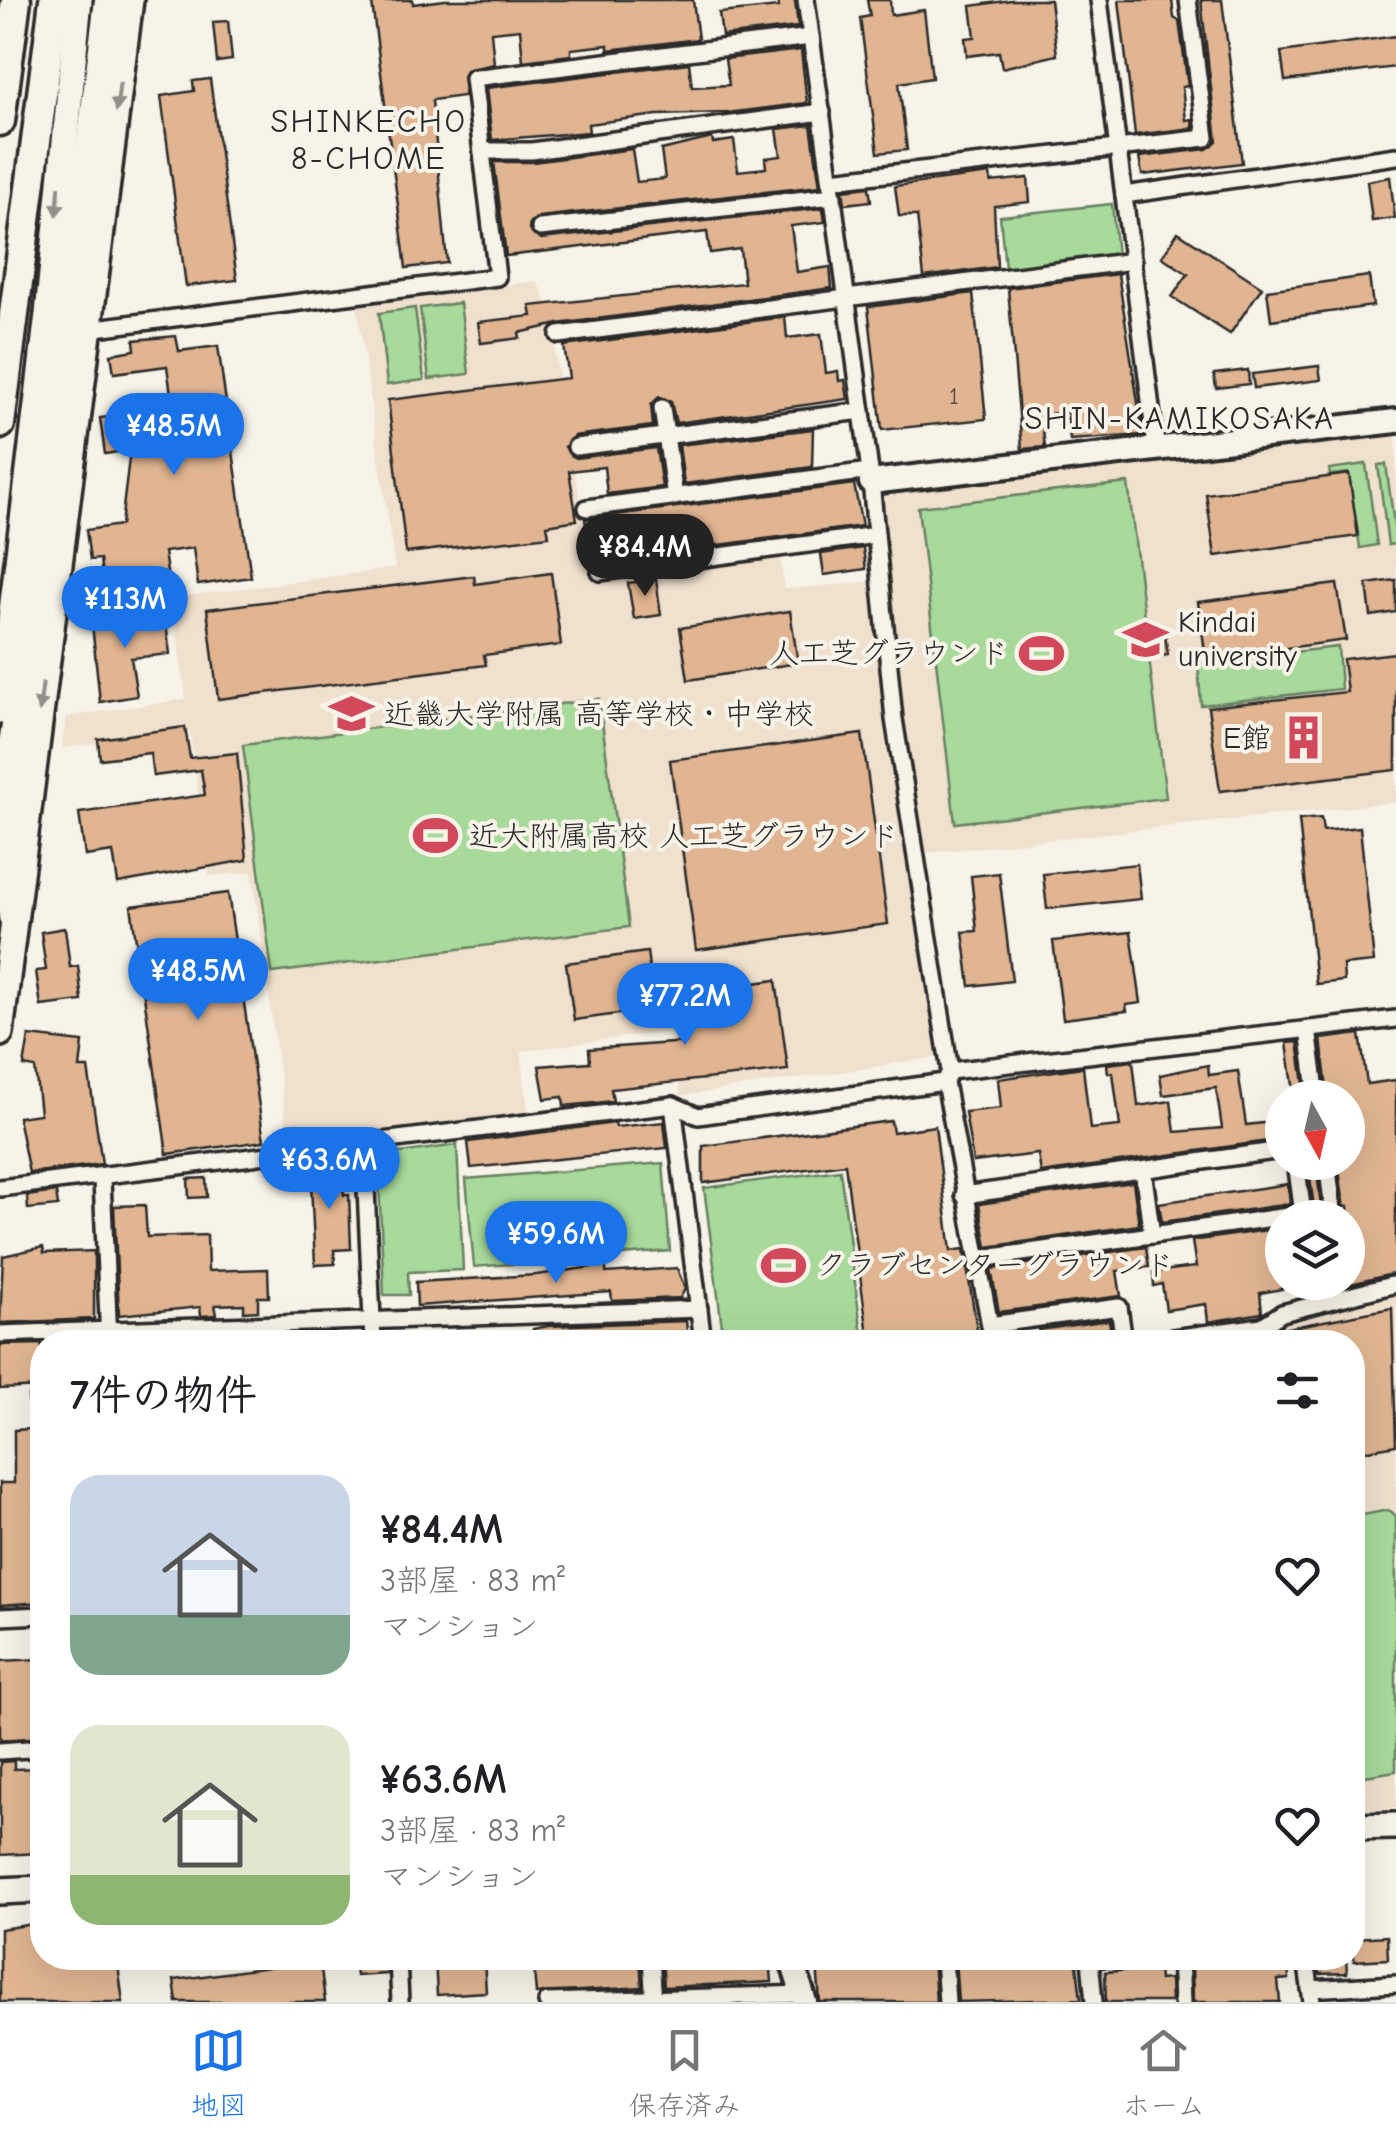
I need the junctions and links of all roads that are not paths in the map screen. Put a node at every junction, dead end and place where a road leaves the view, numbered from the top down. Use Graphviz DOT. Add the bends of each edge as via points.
graph roads {
  1 [pos="16,0"];
  2 [pos="54,0"];
  3 [pos="79,0"];
  4 [pos="109,0"];
  5 [pos="130,0"];
  6 [pos="806,0"];
  7 [pos="1099,0"];
  8 [pos="1188,0"];
  9 [pos="811,37"];
  10 [pos="822,112"];
  11 [pos="0,121"];
  12 [pos="1118,150"];
  13 [pos="482,152"];
  14 [pos="1396,156"];
  15 [pos="832,188"];
  16 [pos="1124,195"];
  17 [pos="540,228"];
  18 [pos="1132,261"];
  19 [pos="848,298"];
  20 [pos="88,330"];
  21 [pos="560,335"];
  22 [pos="662,408"];
  23 [pos="862,411"];
  24 [pos="1396,421"];
  25 [pos="0,424"];
  26 [pos="666,436"];
  27 [pos="576,447"];
  28 [pos="1156,448"];
  29 [pos="870,476"];
  30 [pos="675,496"];
  31 [pos="587,508"];
  32 [pos="876,535"];
  33 [pos="600,572"];
  34 [pos="0,710"];
  35 [pos="14,916"];
  36 [pos="1396,1019"];
  37 [pos="1308,1029"];
  38 [pos="0,1033"];
  39 [pos="947,1076"];
  40 [pos="1315,1080"];
  41 [pos="673,1106"];
  42 [pos="364,1145"];
  43 [pos="1265,1152"];
  44 [pos="1143,1170"];
  45 [pos="102,1179"];
  46 [pos="1298,1180"];
  47 [pos="0,1188"];
  48 [pos="964,1195"];
  49 [pos="1152,1235"];
  50 [pos="979,1259"];
  51 [pos="1396,1284"];
  52 [pos="699,1309"];
  53 [pos="373,1323"];
  54 [pos="990,1325"];
  55 [pos="109,1330"];
  56 [pos="241,1330"];
  57 [pos="373,1330"];
  58 [pos="702,1330"];
  59 [pos="991,1330"];
  60 [pos="1122,1330"];
  61 [pos="1232,1330"];
  62 [pos="0,1334"];
  63 [pos="30,1335"];
  64 [pos="30,1616"];
  65 [pos="0,1617"];
  66 [pos="30,1749"];
  67 [pos="0,1751"];
  68 [pos="1396,1826"];
  69 [pos="1365,1827"];
  70 [pos="30,1889"];
  71 [pos="0,1890"];
  72 [pos="399,1970"];
  73 [pos="651,1970"];
  74 [pos="796,1970"];
  75 [pos="945,1970"];
  76 [pos="1091,1970"];
  77 [pos="1181,1970"];
  78 [pos="1308,1970"];
  79 [pos="1396,1984"];
  80 [pos="1311,1995"];
  81 [pos="805,1998"];
  82 [pos="654,2000"];
  83 [pos="400,2002"];
  84 [pos="547,2002"];
  85 [pos="947,2002"];
  86 [pos="1094,2002"];
  87 [pos="1182,2002"];
  1 -- 11 [label="highway"];
  2 -- 25 [label="highway"];
  3 -- 34 [label="main road, one-way"];
  4 -- 35 [label="highway" via="7,784"];
  5 -- 20 [label="main road, one-way"];
  6 -- 9 [label="street"];
  7 -- 12 [label="street"];
  8 -- 12 [label="street" via="1206,138"];
  9 -- 10 [label="street"];
  9 -- 13 [label="street" via="473,78"];
  10 -- 13 [label="street"];
  10 -- 15 [label="street"];
  12 -- 15 [label="street"];
  12 -- 16 [label="street"];
  13 -- 20 [label="street" via="497,277"];
  14 -- 16 [label="street"];
  15 -- 17 [label="street"];
  15 -- 19 [label="street"];
  16 -- 18 [label="street"];
  18 -- 19 [label="street"];
  18 -- 28 [label="street"];
  19 -- 21 [label="street"];
  19 -- 23 [label="street"];
  20 -- 35 [label="main road, one-way"];
  22 -- 26 [label="street"];
  23 -- 26 [label="street"];
  23 -- 29 [label="street"];
  24 -- 28 [label="street"];
  26 -- 27 [label="street"];
  26 -- 30 [label="street"];
  28 -- 29 [label="street"];
  29 -- 30 [label="street"];
  29 -- 32 [label="street"];
  30 -- 31 [label="street"];
  32 -- 33 [label="street"];
  32 -- 39 [label="street" via="894,719"];
  35 -- 38 [label="main road"];
  36 -- 37 [label="street"];
  37 -- 39 [label="street"];
  37 -- 40 [label="street"];
  39 -- 41 [label="street" via="698,1116"];
  39 -- 48 [label="street"];
  41 -- 42 [label="street"];
  41 -- 52 [label="street"];
  42 -- 45 [label="street"];
  42 -- 53 [label="street"];
  43 -- 44 [label="street"];
  44 -- 48 [label="street"];
  44 -- 49 [label="street"];
  45 -- 47 [label="street"];
  45 -- 55 [label="street"];
  46 -- 49 [label="street" via="1303,1214"];
  48 -- 50 [label="street"];
  49 -- 50 [label="street"];
  50 -- 54 [label="street"];
  51 -- 61 [label="street"];
  52 -- 53 [label="street"];
  52 -- 58 [label="street"];
  53 -- 56 [label="street"];
  53 -- 57 [label="street"];
  54 -- 59 [label="street"];
  54 -- 60 [label="street" via="1119,1307"];
  62 -- 63 [label="street"];
  64 -- 65 [label="street"];
  66 -- 67 [label="street"];
  68 -- 69 [label="main road"];
  70 -- 71 [label="main road"];
  72 -- 83 [label="street"];
  73 -- 82 [label="street"];
  74 -- 81 [label="street"];
  75 -- 85 [label="street"];
  76 -- 86 [label="street"];
  77 -- 87 [label="street"];
  78 -- 80 [label="street"];
  79 -- 80 [label="street"];
  81 -- 82 [label="street"];
  82 -- 84 [label="street"];
}
